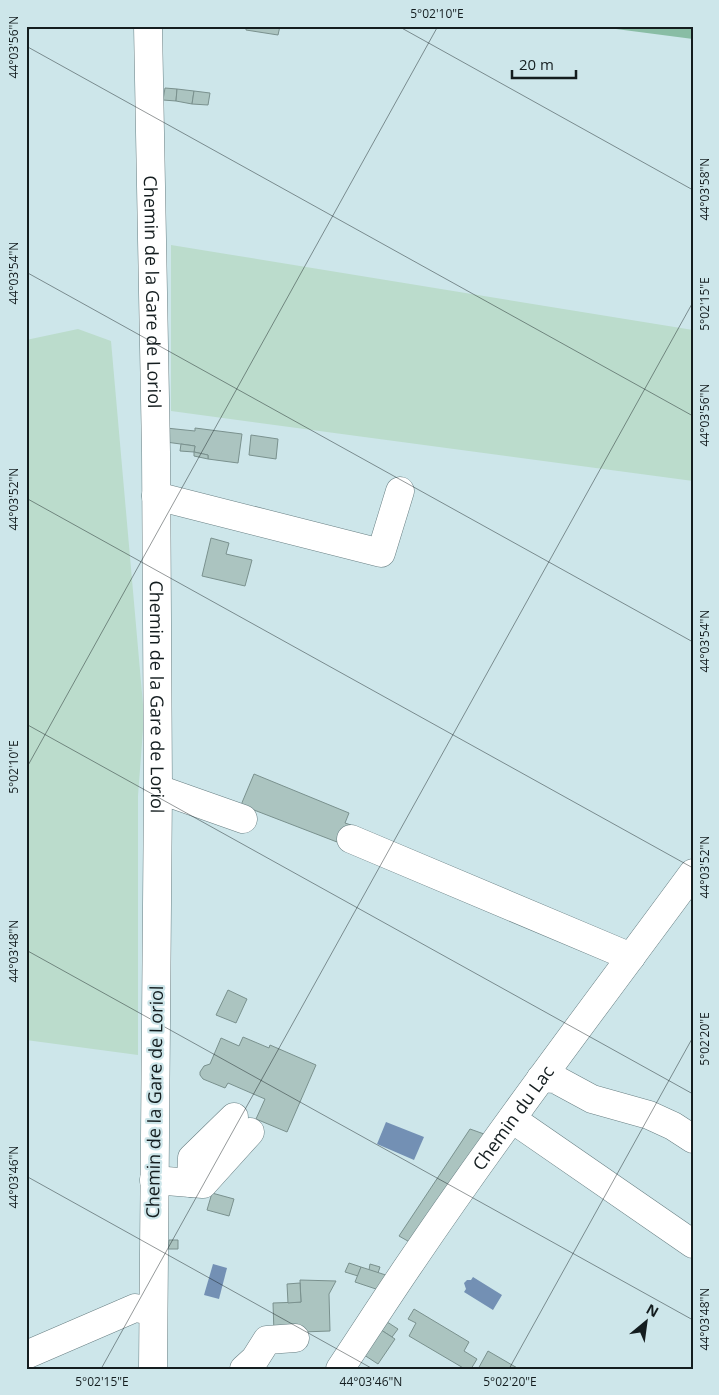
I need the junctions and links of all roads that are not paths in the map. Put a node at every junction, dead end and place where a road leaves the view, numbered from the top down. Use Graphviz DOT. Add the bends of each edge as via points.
graph roads {
  1 [pos="148,26"];
  2 [pos="400,491"];
  3 [pos="156,496"];
  4 [pos="158,788"];
  5 [pos="243,819"];
  6 [pos="351,840"];
  7 [pos="693,873"];
  8 [pos="631,957"];
  9 [pos="541,1078"];
  10 [pos="512,1119"];
  11 [pos="242,1125"];
  12 [pos="693,1139"];
  13 [pos="154,1180"];
  14 [pos="693,1244"];
  15 [pos="153,1311"];
  16 [pos="295,1338"];
  17 [pos="26,1355"];
  18 [pos="345,1367"];
  19 [pos="153,1369"];
  20 [pos="244,1369"];
  1 -- 3 [label="street, Chemin de la Gare de Loriol"];
  2 -- 3 [label="street" via="381,552"];
  3 -- 4 [label="street, Chemin de la Gare de Loriol"];
  4 -- 5 [label="street"];
  4 -- 13 [label="street, Chemin de la Gare de Loriol"];
  6 -- 8 [label="street"];
  7 -- 8 [label="street, Chemin du Lac"];
  8 -- 9 [label="street, Chemin du Lac"];
  9 -- 10 [label="street, Chemin du Lac"];
  9 -- 12 [label="street" via="555,1080 592,1099 649,1115"];
  10 -- 14 [label="street"];
  10 -- 18 [label="street, Chemin du Lac" via="411,1261"];
  11 -- 13 [label="street" via="203,1184"];
  13 -- 15 [label="street, Chemin de la Gare de Loriol"];
  15 -- 17 [label="street" via="135,1308"];
  15 -- 19 [label="street, Chemin de la Gare de Loriol"];
  16 -- 20 [label="street" via="268,1340"];
}
